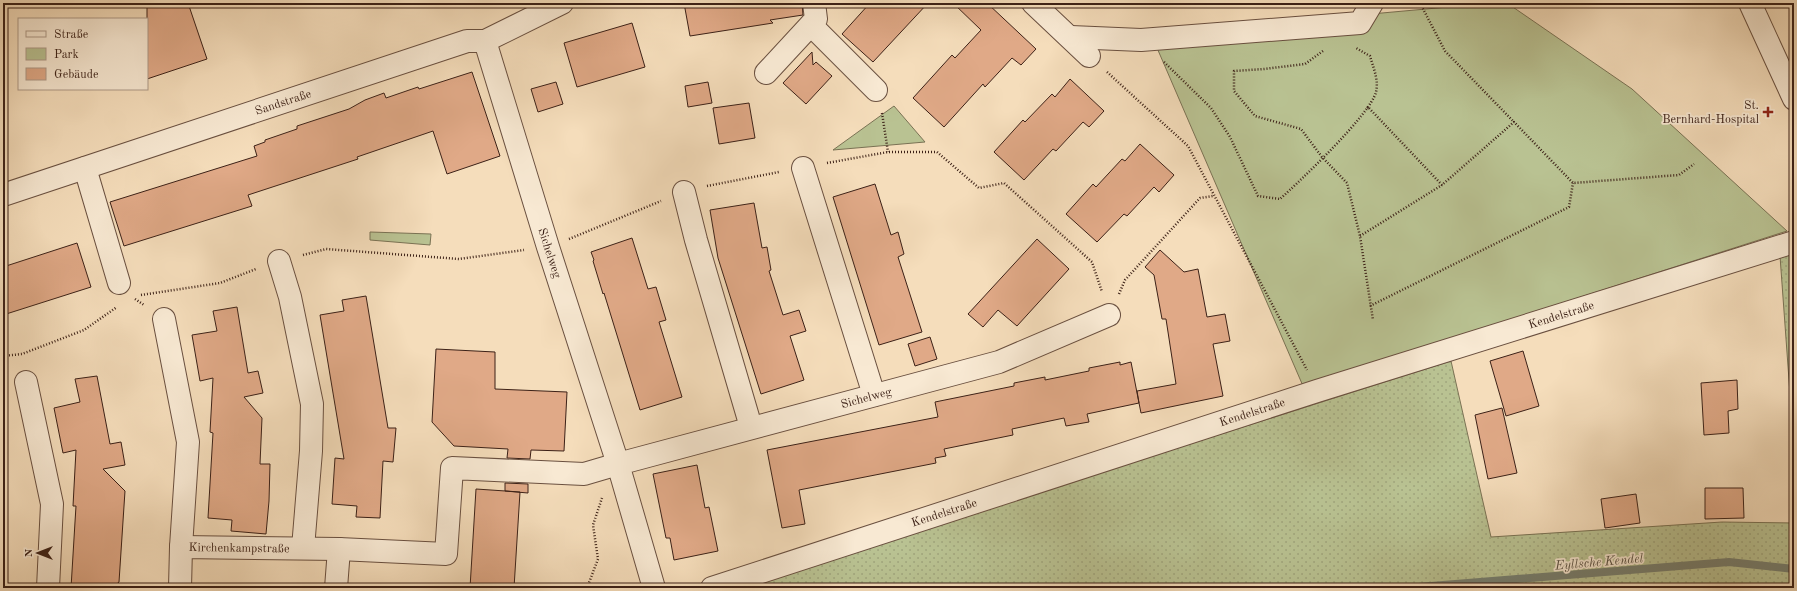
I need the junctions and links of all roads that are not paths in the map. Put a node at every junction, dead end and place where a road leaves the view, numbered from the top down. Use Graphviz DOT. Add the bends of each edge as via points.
graph roads {
  1 [pos="560,3"];
  2 [pos="814,3"];
  3 [pos="1033,3"];
  4 [pos="1372,3"];
  5 [pos="1750,3"];
  6 [pos="810,25"];
  7 [pos="1071,37"];
  8 [pos="485,41"];
  9 [pos="1089,56"];
  10 [pos="766,73"];
  11 [pos="876,90"];
  12 [pos="1794,99"];
  13 [pos="85,168"];
  14 [pos="803,168"];
  15 [pos="684,192"];
  16 [pos="3,195"];
  17 [pos="1794,242"];
  18 [pos="279,261"];
  19 [pos="119,284"];
  20 [pos="1109,315"];
  21 [pos="164,319"];
  22 [pos="26,382"];
  23 [pos="874,395"];
  24 [pos="751,427"];
  25 [pos="618,464"];
  26 [pos="475,469"];
  27 [pos="181,547"];
  28 [pos="303,548"];
  29 [pos="339,549"];
  30 [pos="718,586"];
  31 [pos="48,588"];
  32 [pos="180,588"];
  33 [pos="336,588"];
  34 [pos="654,588"];
  1 -- 8 [label="street, Sandstraße"];
  2 -- 6 [label="street" via="816,19"];
  3 -- 7 [label="street"];
  4 -- 7 [label="street" via="1360,22 1141,40"];
  5 -- 12 [label="street"];
  6 -- 10 [label="street"];
  6 -- 11 [label="street"];
  7 -- 9 [label="street"];
  8 -- 13 [label="street, Sandstraße" via="467,41"];
  8 -- 25 [label="street, Sichelweg"];
  13 -- 16 [label="street, Sandstraße"];
  13 -- 19 [label="street"];
  14 -- 23 [label="street"];
  15 -- 24 [label="street"];
  17 -- 30 [label="street, Kendelstraße" via="1317,391"];
  18 -- 28 [label="street" via="290,296 312,404"];
  20 -- 23 [label="street, Sichelweg" via="999,362"];
  21 -- 27 [label="street" via="188,442"];
  22 -- 31 [label="street" via="52,504"];
  23 -- 24 [label="street, Sichelweg"];
  24 -- 25 [label="street, Sichelweg"];
  25 -- 26 [label="street, Sichelweg" via="584,474"];
  25 -- 34 [label="street"];
  26 -- 29 [label="street, Kirchenkampstraße" via="452,468 446,554"];
  27 -- 28 [label="street, Kirchenkampstraße"];
  27 -- 32 [label="street, Kirchenkampstraße"];
  28 -- 29 [label="street, Kirchenkampstraße"];
  29 -- 33 [label="street"];
}
